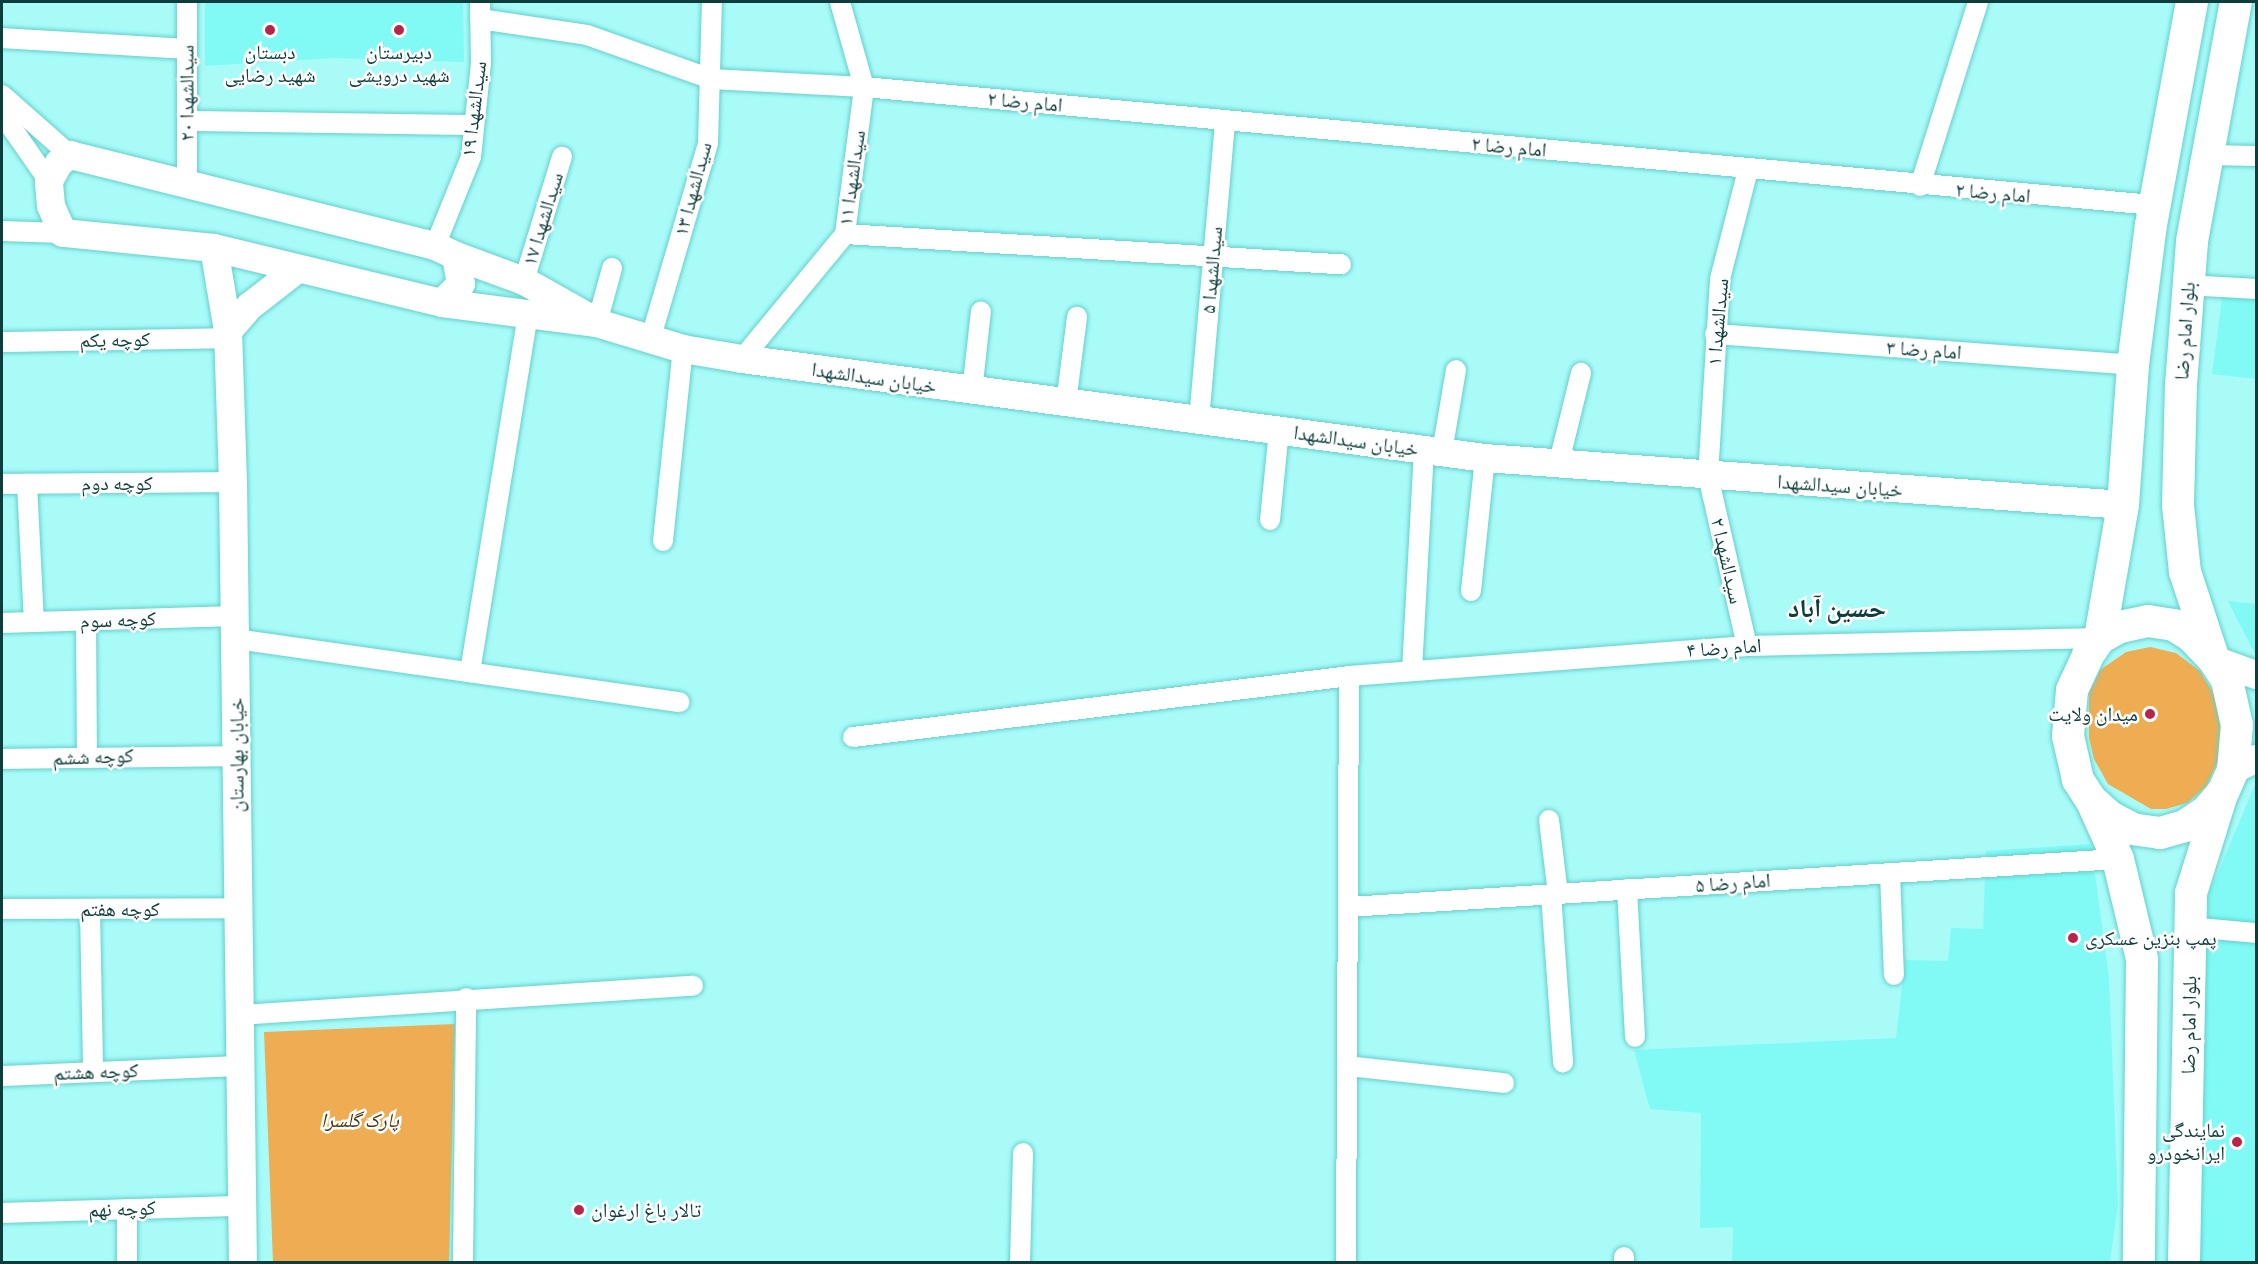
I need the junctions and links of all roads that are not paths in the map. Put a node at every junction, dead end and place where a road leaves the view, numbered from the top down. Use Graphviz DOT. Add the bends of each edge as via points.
graph roads {
  1 [pos="187,2"];
  2 [pos="712,2"];
  3 [pos="840,2"];
  4 [pos="1978,2"];
  5 [pos="2236,2"];
  6 [pos="2185,3"];
  7 [pos="480,10"];
  8 [pos="2,39"];
  9 [pos="187,49"];
  10 [pos="2183,55"];
  11 [pos="2225,61"];
  12 [pos="711,79"];
  13 [pos="864,87"];
  14 [pos="2,94"];
  15 [pos="2,114"];
  16 [pos="1226,120"];
  17 [pos="187,121"];
  18 [pos="474,125"];
  19 [pos="70,155"];
  20 [pos="2208,155"];
  21 [pos="2256,156"];
  22 [pos="562,157"];
  23 [pos="1748,170"];
  24 [pos="49,181"];
  25 [pos="187,184"];
  26 [pos="1920,186"];
  27 [pos="2154,205"];
  28 [pos="2,231"];
  29 [pos="63,232"];
  30 [pos="845,234"];
  31 [pos="214,248"];
  32 [pos="445,251"];
  33 [pos="1213,258"];
  34 [pos="1341,264"];
  35 [pos="612,268"];
  36 [pos="295,271"];
  37 [pos="524,281"];
  38 [pos="2187,285"];
  39 [pos="2256,289"];
  40 [pos="442,303"];
  41 [pos="981,311"];
  42 [pos="528,314"];
  43 [pos="1077,317"];
  44 [pos="597,323"];
  45 [pos="228,334"];
  46 [pos="1715,334"];
  47 [pos="651,337"];
  48 [pos="2,342"];
  49 [pos="683,349"];
  50 [pos="742,358"];
  51 [pos="2133,365"];
  52 [pos="1456,370"];
  53 [pos="1581,373"];
  54 [pos="972,392"];
  55 [pos="1066,403"];
  56 [pos="1199,420"];
  57 [pos="1279,430"];
  58 [pos="1433,451"];
  59 [pos="1485,458"];
  60 [pos="1558,466"];
  61 [pos="1708,476"];
  62 [pos="232,482"];
  63 [pos="2,484"];
  64 [pos="27,484"];
  65 [pos="2123,505"];
  66 [pos="1270,520"];
  67 [pos="663,542"];
  68 [pos="1471,591"];
  69 [pos="86,621"];
  70 [pos="34,622"];
  71 [pos="2,623"];
  72 [pos="235,627"];
  73 [pos="2100,638"];
  74 [pos="1747,646"];
  75 [pos="2214,660"];
  76 [pos="1412,671"];
  77 [pos="470,672"];
  78 [pos="2256,675"];
  79 [pos="1348,676"];
  80 [pos="680,702"];
  81 [pos="853,737"];
  82 [pos="237,756"];
  83 [pos="87,758"];
  84 [pos="2,759"];
  85 [pos="2237,774"];
  86 [pos="2091,800"];
  87 [pos="1549,820"];
  88 [pos="2118,859"];
  89 [pos="1890,873"];
  90 [pos="1627,890"];
  91 [pos="1555,894"];
  92 [pos="1348,907"];
  93 [pos="238,908"];
  94 [pos="2,909"];
  95 [pos="90,909"];
  96 [pos="2190,927"];
  97 [pos="2256,933"];
  98 [pos="1894,975"];
  99 [pos="693,986"];
  100 [pos="466,999"];
  101 [pos="240,1015"];
  102 [pos="1635,1037"];
  103 [pos="1563,1063"];
  104 [pos="1347,1065"];
  105 [pos="240,1066"];
  106 [pos="93,1072"];
  107 [pos="2,1076"];
  108 [pos="1504,1083"];
  109 [pos="1023,1153"];
  110 [pos="242,1206"];
  111 [pos="127,1209"];
  112 [pos="2,1213"];
  113 [pos="2140,1257"];
  114 [pos="2185,1259"];
  115 [pos="127,1263"];
  116 [pos="243,1263"];
  117 [pos="463,1263"];
  118 [pos="1020,1263"];
  119 [pos="1346,1263"];
  1 -- 9 [label="street, سیدالشهدا ۲۰"];
  2 -- 12 [label="street, سیدالشهدا ۱۳"];
  3 -- 13 [label="street, سیدالشهدا ۱۱"];
  4 -- 26 [label="street"];
  5 -- 11 [label="main road, بلوار امام رضا"];
  6 -- 10 [label="main road"];
  7 -- 12 [label="street, امام رضا ۲" via="587,35"];
  7 -- 18 [label="street, سیدالشهدا ۱۹"];
  8 -- 9 [label="street"];
  9 -- 17 [label="street, سیدالشهدا ۲۰"];
  10 -- 11 [label="main road"];
  10 -- 27 [label="main road"];
  11 -- 20 [label="main road, بلوار امام رضا"];
  12 -- 13 [label="street, امام رضا ۲"];
  12 -- 47 [label="street, سیدالشهدا ۱۳" via="708,143"];
  13 -- 16 [label="street, امام رضا ۲"];
  13 -- 30 [label="street, سیدالشهدا ۱۱"];
  14 -- 19 [label="street"];
  15 -- 24 [label="street"];
  16 -- 23 [label="street, امام رضا ۲"];
  16 -- 33 [label="street, سیدالشهدا ۵"];
  17 -- 18 [label="street"];
  17 -- 25 [label="street, سیدالشهدا ۲۰"];
  18 -- 32 [label="street, سیدالشهدا ۱۹" via="471,158"];
  19 -- 24 [label="street" via="59,163"];
  19 -- 25 [label="street"];
  20 -- 21 [label="street"];
  20 -- 38 [label="main road, بلوار امام رضا"];
  22 -- 37 [label="street, سیدالشهدا ۱۷"];
  23 -- 26 [label="street, امام رضا ۲"];
  23 -- 46 [label="street, سیدالشهدا ۱" via="1720,279"];
  24 -- 29 [label="street" via="51,206"];
  25 -- 32 [label="street"];
  26 -- 27 [label="street, امام رضا ۲"];
  27 -- 51 [label="main road"];
  28 -- 29 [label="street"];
  29 -- 31 [label="street"];
  30 -- 33 [label="street"];
  30 -- 50 [label="street, سیدالشهدا ۱۱"];
  31 -- 36 [label="street"];
  31 -- 45 [label="street, خیابان بهارستان"];
  32 -- 37 [label="street"];
  32 -- 40 [label="street" via="461,284"];
  33 -- 34 [label="street"];
  33 -- 56 [label="street, سیدالشهدا ۵"];
  35 -- 44 [label="street"];
  36 -- 40 [label="street"];
  36 -- 45 [label="street" via="250,306"];
  37 -- 44 [label="street"];
  38 -- 39 [label="street"];
  38 -- 75 [label="main road, بلوار امام رضا" via="2178,505 2185,572"];
  40 -- 42 [label="street"];
  41 -- 54 [label="street"];
  42 -- 44 [label="street"];
  42 -- 77 [label="street"];
  43 -- 55 [label="street"];
  44 -- 47 [label="street, خیابان سیدالشهدا"];
  45 -- 48 [label="street, کوچه یکم"];
  45 -- 62 [label="street, خیابان بهارستان"];
  46 -- 51 [label="street, امام رضا ۳"];
  46 -- 61 [label="street, سیدالشهدا ۱"];
  47 -- 49 [label="street, خیابان سیدالشهدا"];
  49 -- 50 [label="street, خیابان سیدالشهدا"];
  49 -- 67 [label="street"];
  50 -- 54 [label="street, خیابان سیدالشهدا"];
  51 -- 65 [label="main road"];
  52 -- 58 [label="street"];
  53 -- 60 [label="street"];
  54 -- 55 [label="street, خیابان سیدالشهدا"];
  55 -- 56 [label="street, خیابان سیدالشهدا"];
  56 -- 57 [label="street, خیابان سیدالشهدا"];
  57 -- 58 [label="street, خیابان سیدالشهدا"];
  57 -- 66 [label="street"];
  58 -- 59 [label="street, خیابان سیدالشهدا"];
  58 -- 76 [label="street"];
  59 -- 60 [label="street, خیابان سیدالشهدا"];
  59 -- 68 [label="street"];
  60 -- 61 [label="street, خیابان سیدالشهدا"];
  61 -- 65 [label="street, خیابان سیدالشهدا"];
  61 -- 74 [label="street, سیدالشهدا ۲"];
  62 -- 64 [label="street, کوچه دوم"];
  62 -- 72 [label="street, خیابان بهارستان"];
  63 -- 64 [label="street, کوچه دوم"];
  64 -- 70 [label="street"];
  65 -- 73 [label="main road"];
  69 -- 70 [label="street, کوچه سوم"];
  69 -- 72 [label="street, کوچه سوم"];
  69 -- 83 [label="street"];
  70 -- 71 [label="street, کوچه سوم"];
  72 -- 77 [label="street, کوچه سوم"];
  72 -- 82 [label="street, خیابان بهارستان"];
  73 -- 74 [label="street, امام رضا ۴"];
  73 -- 75 [label="main road" via="2121,627 2148,621 2174,625"];
  73 -- 86 [label="main road" via="2075,680 2068,736 2078,780"];
  74 -- 76 [label="street, امام رضا ۴"];
  75 -- 78 [label="street"];
  75 -- 85 [label="main road" via="2227,680 2237,725"];
  76 -- 79 [label="street, امام رضا ۴"];
  77 -- 80 [label="street, کوچه سوم"];
  79 -- 81 [label="street, امام رضا ۴"];
  79 -- 92 [label="street"];
  82 -- 83 [label="street, کوچه ششم"];
  82 -- 93 [label="street, خیابان بهارستان"];
  83 -- 84 [label="street, کوچه ششم"];
  85 -- 86 [label="main road" via="2207,811 2185,826 2160,833 2133,829 2110,817"];
  85 -- 96 [label="main road, بلوار امام رضا" via="2191,893"];
  86 -- 88 [label="main road"];
  87 -- 91 [label="street"];
  88 -- 89 [label="street, امام رضا ۵"];
  88 -- 113 [label="main road" via="2142,959"];
  89 -- 90 [label="street, امام رضا ۵"];
  89 -- 98 [label="street"];
  90 -- 91 [label="street, امام رضا ۵"];
  90 -- 102 [label="street"];
  91 -- 92 [label="street, امام رضا ۵"];
  91 -- 103 [label="street"];
  92 -- 104 [label="street"];
  93 -- 95 [label="street, کوچه هفتم"];
  93 -- 101 [label="street, خیابان بهارستان"];
  94 -- 95 [label="street, کوچه هفتم"];
  95 -- 106 [label="street"];
  96 -- 97 [label="street"];
  96 -- 114 [label="main road, بلوار امام رضا"];
  99 -- 100 [label="street"];
  100 -- 101 [label="street"];
  100 -- 117 [label="street"];
  101 -- 105 [label="street, خیابان بهارستان"];
  104 -- 108 [label="street"];
  104 -- 119 [label="street"];
  105 -- 106 [label="street, کوچه هشتم"];
  105 -- 110 [label="street, خیابان بهارستان"];
  106 -- 107 [label="street, کوچه هشتم"];
  109 -- 118 [label="street"];
  110 -- 111 [label="street, کوچه نهم"];
  110 -- 116 [label="street, خیابان بهارستان"];
  111 -- 112 [label="street, کوچه نهم"];
  111 -- 115 [label="street"];
  113 -- 114 [label="main road"];
}
